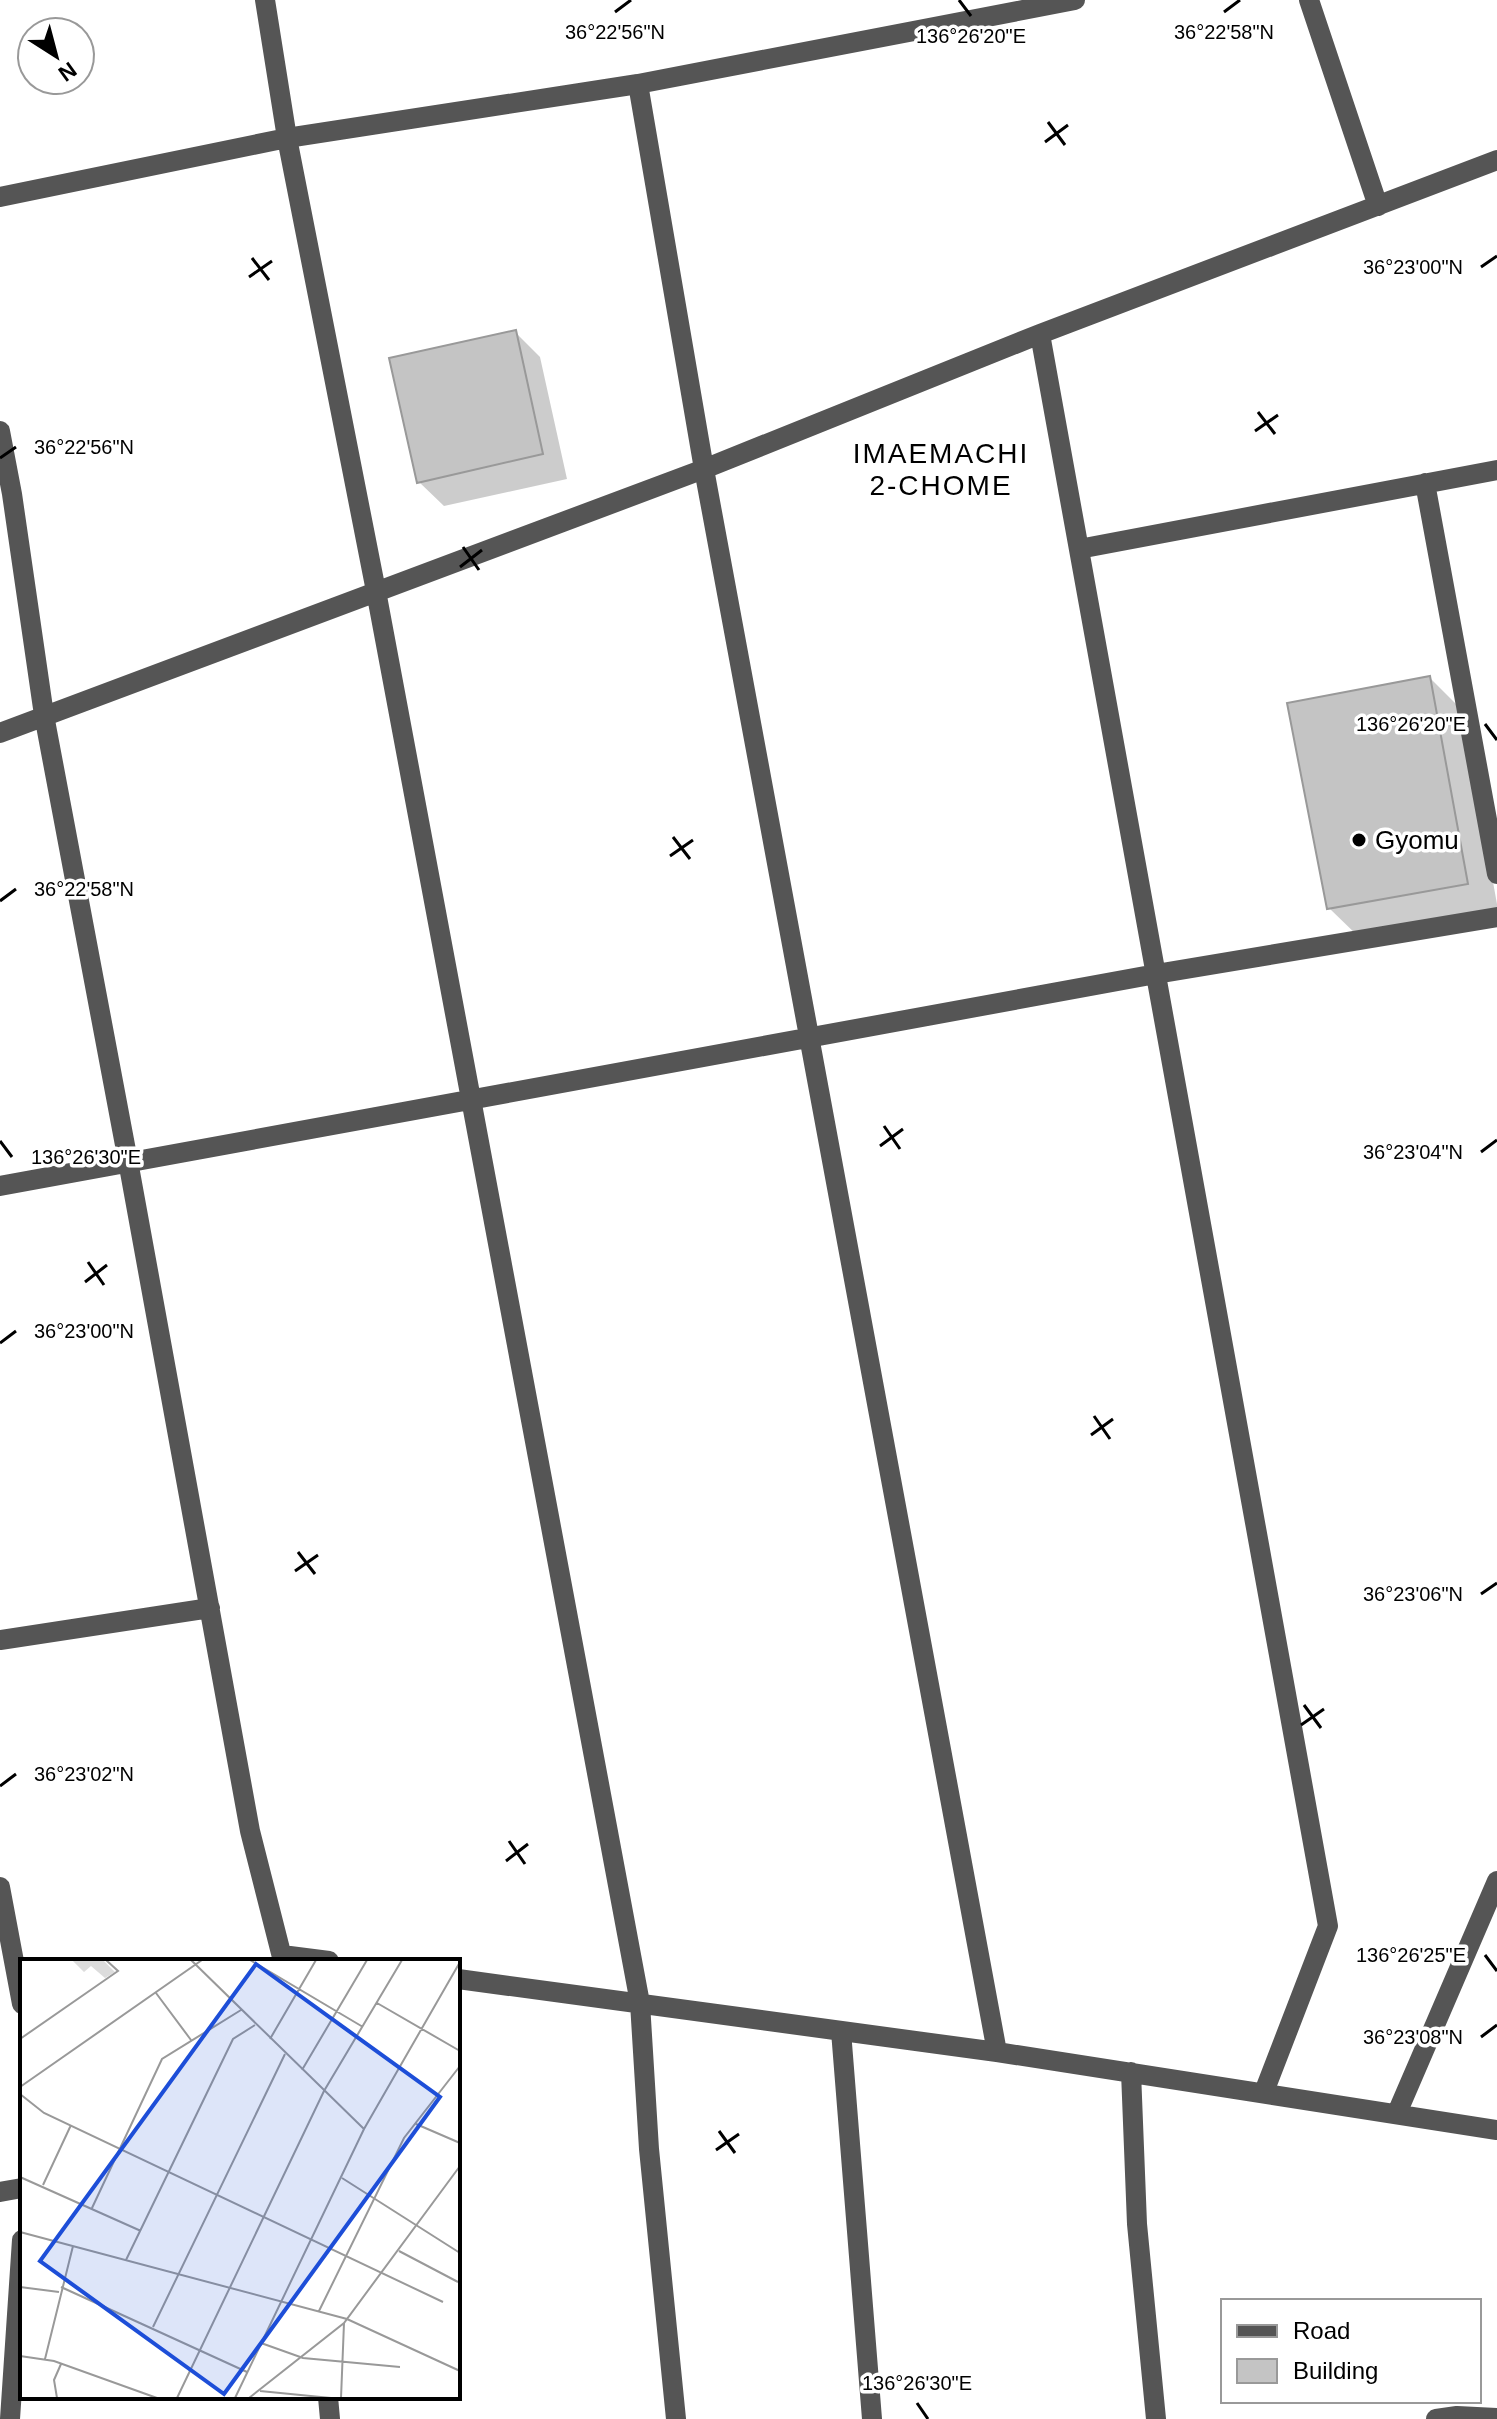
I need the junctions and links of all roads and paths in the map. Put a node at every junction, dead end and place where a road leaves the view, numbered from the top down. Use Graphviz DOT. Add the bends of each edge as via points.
graph roads {
  1 [pos="265,0"];
  2 [pos="1075,0"];
  3 [pos="1309,0"];
  4 [pos="638,84"];
  5 [pos="287,138"];
  6 [pos="1497,160"];
  7 [pos="0,197"];
  8 [pos="1378,206"];
  9 [pos="1040,334"];
  10 [pos="0,431"];
  11 [pos="704,469"];
  12 [pos="1497,470"];
  13 [pos="1425,483"];
  14 [pos="1079,549"];
  15 [pos="376,591"];
  16 [pos="44,715"];
  17 [pos="0,733"];
  18 [pos="1497,874"];
  19 [pos="1497,917"];
  20 [pos="1156,974"];
  21 [pos="809,1038"];
  22 [pos="471,1099"];
  23 [pos="128,1161"];
  24 [pos="0,1186"];
  25 [pos="210,1608"];
  26 [pos="0,1640"];
  27 [pos="1497,1881"];
  28 [pos="0,1887"];
  29 [pos="283,1958"];
  30 [pos="460,1979"];
  31 [pos="20,1993"];
  32 [pos="640,2003"];
  33 [pos="841,2031"];
  34 [pos="997,2052"];
  35 [pos="1131,2072"];
  36 [pos="1264,2092"];
  37 [pos="1397,2113"];
  38 [pos="1497,2130"];
  39 [pos="20,2188"];
  40 [pos="0,2192"];
  41 [pos="20,2270"];
  42 [pos="328,2399"];
  43 [pos="1497,2418"];
  44 [pos="10,2419"];
  45 [pos="330,2419"];
  46 [pos="676,2419"];
  47 [pos="872,2419"];
  48 [pos="1156,2419"];
  49 [pos="1436,2419"];
  1 -- 5 [label="street"];
  2 -- 4 [label="street"];
  3 -- 8 [label="street"];
  4 -- 5 [label="street"];
  4 -- 11 [label="street"];
  5 -- 7 [label="street"];
  5 -- 15 [label="street"];
  6 -- 8 [label="street"];
  8 -- 9 [label="street"];
  9 -- 11 [label="street"];
  9 -- 14 [label="street"];
  10 -- 16 [label="street"];
  11 -- 15 [label="street"];
  11 -- 21 [label="street"];
  12 -- 13 [label="street"];
  13 -- 14 [label="street"];
  13 -- 18 [label="street"];
  14 -- 20 [label="street"];
  15 -- 16 [label="street"];
  15 -- 22 [label="street"];
  16 -- 17 [label="street"];
  16 -- 23 [label="street"];
  19 -- 20 [label="street"];
  20 -- 21 [label="street"];
  20 -- 36 [label="street" via="1328,1926"];
  21 -- 22 [label="street"];
  21 -- 34 [label="street"];
  22 -- 23 [label="street"];
  22 -- 32 [label="street"];
  23 -- 24 [label="street"];
  23 -- 25 [label="street"];
  25 -- 26 [label="street"];
  25 -- 29 [label="street" via="250,1831"];
  27 -- 37 [label="street"];
  28 -- 31 [label="street"];
  30 -- 32 [label="street"];
  32 -- 33 [label="street"];
  32 -- 46 [label="street"];
  33 -- 34 [label="street"];
  33 -- 47 [label="street"];
  34 -- 35 [label="street"];
  35 -- 36 [label="street"];
  35 -- 48 [label="street" via="1137,2224"];
  36 -- 37 [label="street"];
  37 -- 38 [label="street"];
  39 -- 40 [label="street"];
  41 -- 44 [label="street"];
  42 -- 45 [label="street"];
  43 -- 49 [label="street"];
}
